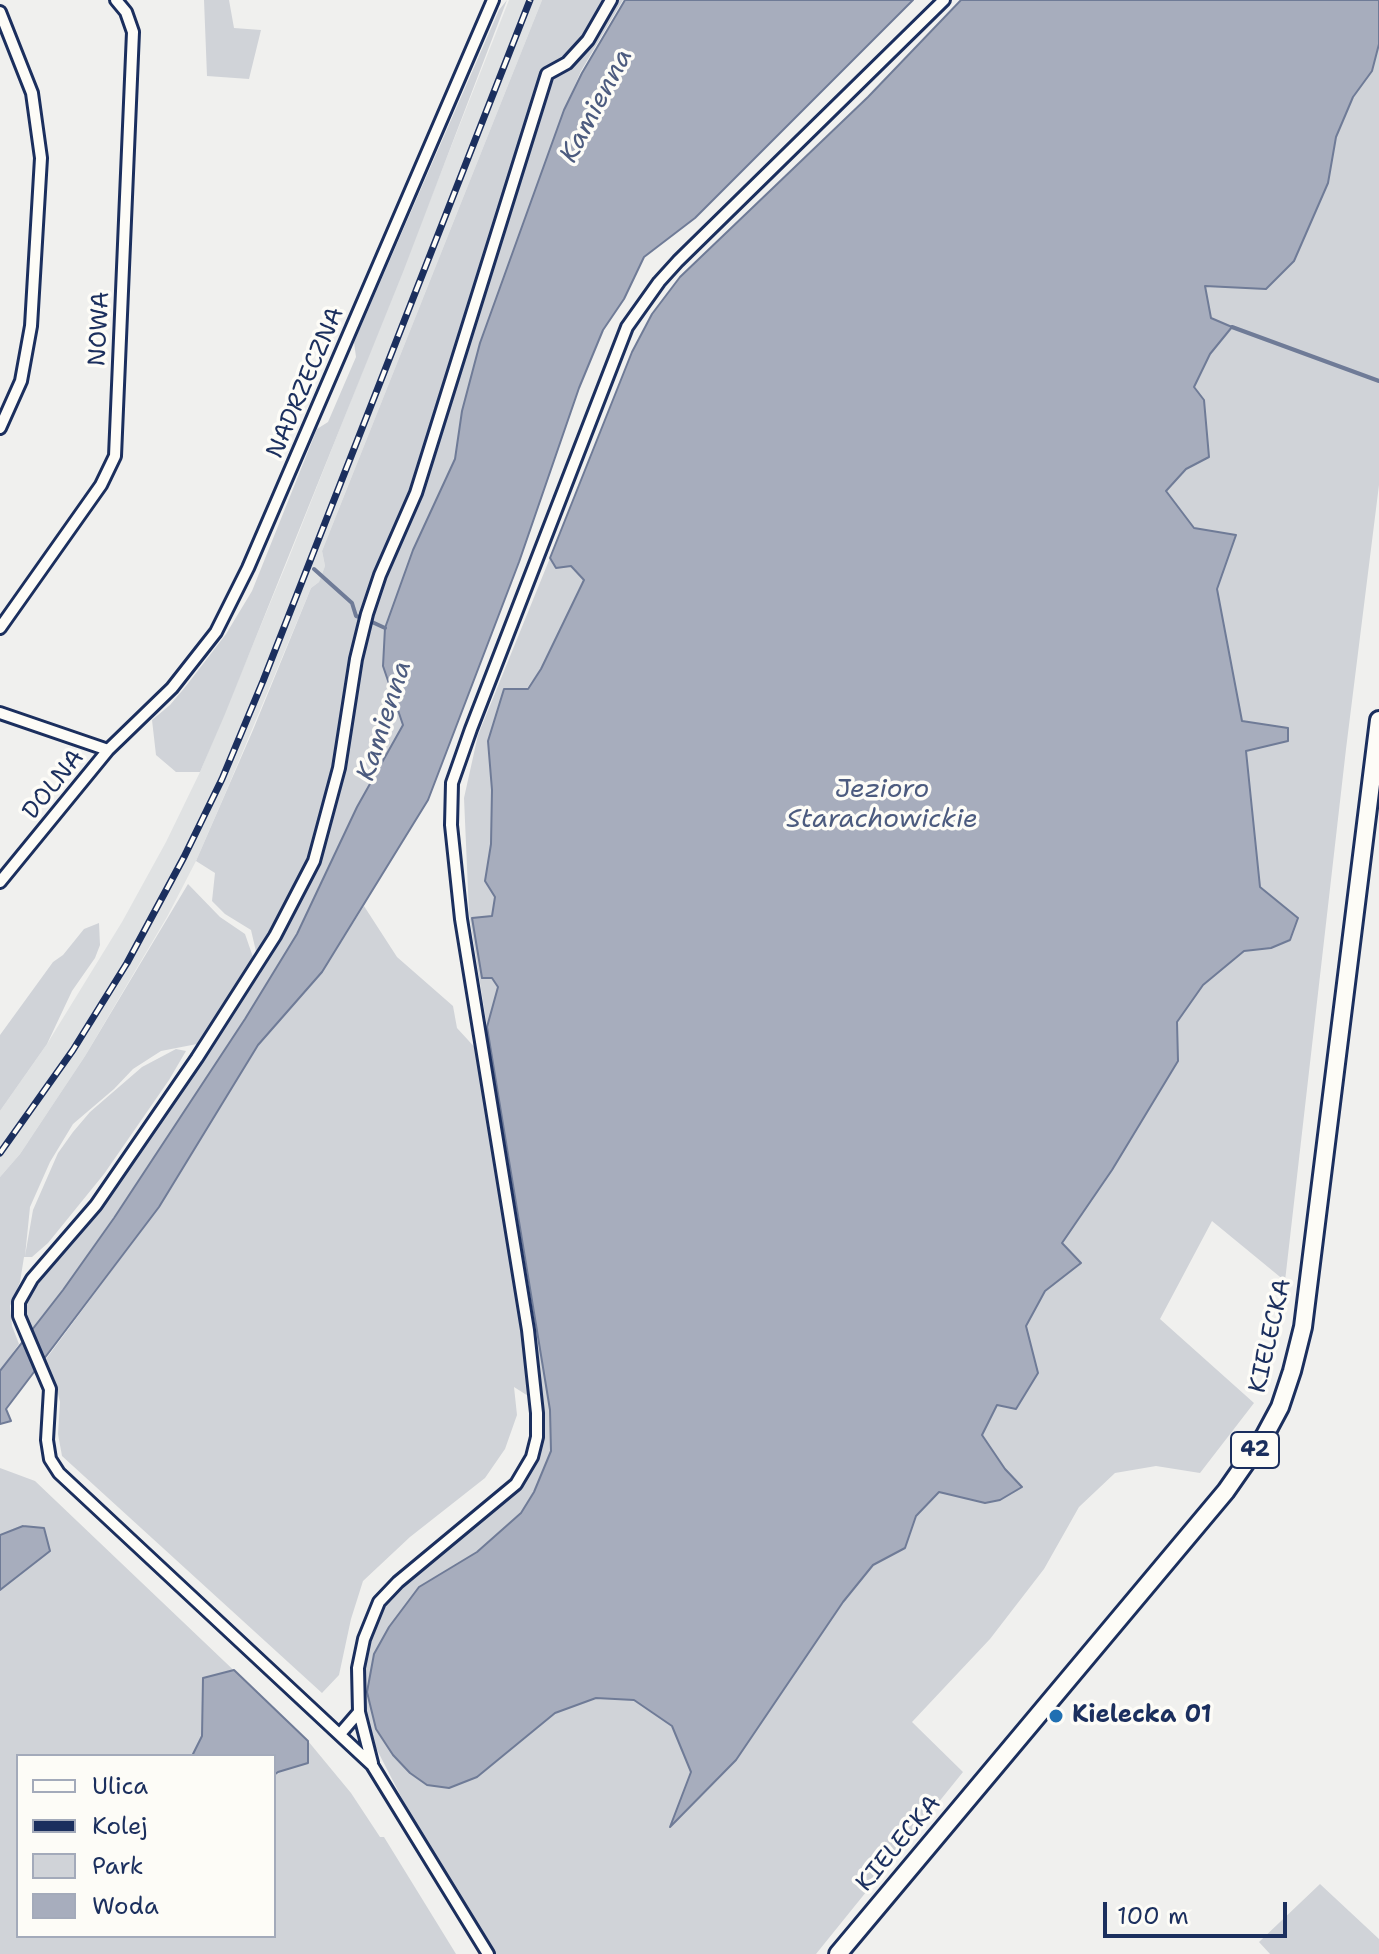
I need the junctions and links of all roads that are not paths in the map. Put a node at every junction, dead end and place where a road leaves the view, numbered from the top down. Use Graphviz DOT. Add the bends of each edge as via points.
graph roads {
  1 [pos="116,0"];
  2 [pos="493,0"];
  3 [pos="611,0"];
  4 [pos="944,0"];
  5 [pos="0,12"];
  6 [pos="0,428"];
  7 [pos="0,628"];
  8 [pos="0,713"];
  9 [pos="1379,720"];
  10 [pos="108,750"];
  11 [pos="0,882"];
  12 [pos="359,1712"];
  13 [pos="340,1734"];
  14 [pos="372,1765"];
  15 [pos="488,1954"];
  16 [pos="838,1954"];
  1 -- 7 [label="street, NOWA" via="133,32 115,456 101,485"];
  2 -- 10 [label="street, NADRZECZNA" via="234,600 192,666"];
  3 -- 13 [label="street" via="588,40 567,63 547,74 416,493 367,614 339,768 314,861 275,936 197,1058 96,1205 32,1279 19,1302 24,1332 50,1389 47,1440 59,1473"];
  4 -- 12 [label="street" via="678,261 627,327 452,783 461,919 528,1330 537,1437 516,1484 379,1602 361,1654"];
  5 -- 6 [label="street" via="32,93 41,158 31,326 21,381"];
  8 -- 10 [label="street"];
  9 -- 16 [label="main road, KIELECKA / 42" via="1305,1312 1280,1407 1226,1491"];
  10 -- 11 [label="street, DOLNA"];
  12 -- 13 [label="street"];
  12 -- 14 [label="street"];
  13 -- 14 [label="street"];
  14 -- 15 [label="street"];
}
